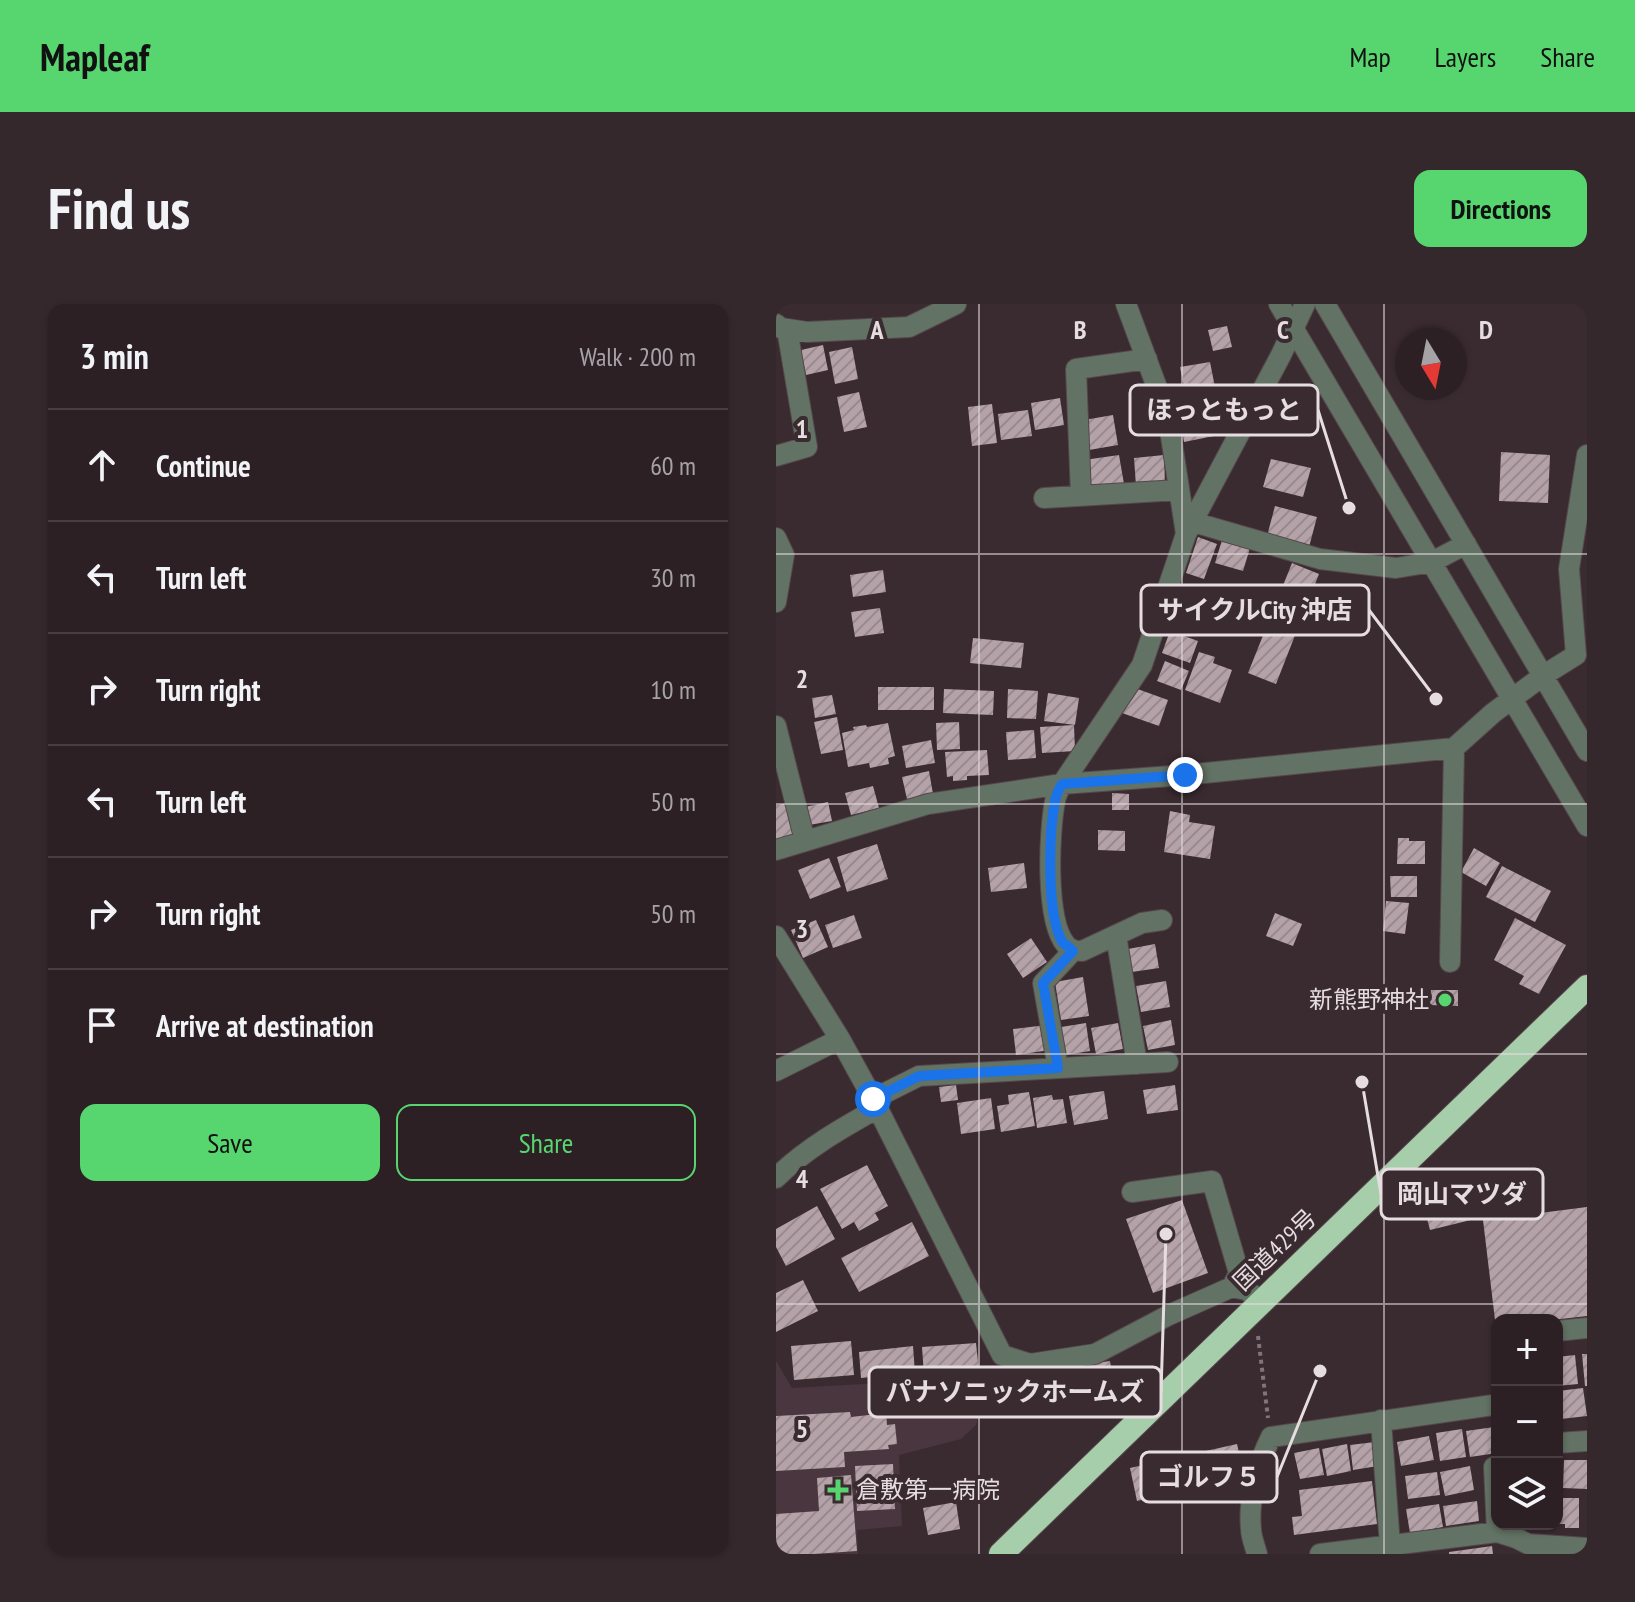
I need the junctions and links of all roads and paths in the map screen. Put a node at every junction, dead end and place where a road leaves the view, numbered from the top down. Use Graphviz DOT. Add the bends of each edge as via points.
graph roads {
  1 [pos="956,304"];
  2 [pos="1126,304"];
  3 [pos="1279,304"];
  4 [pos="1305,304"];
  5 [pos="1325,304"];
  6 [pos="782,326"];
  7 [pos="1293,330"];
  8 [pos="1147,359"];
  9 [pos="1587,455"];
  10 [pos="776,456"];
  11 [pos="1179,490"];
  12 [pos="1081,496"];
  13 [pos="1044,498"];
  14 [pos="1190,528"];
  15 [pos="776,538"];
  16 [pos="1466,544"];
  17 [pos="1432,562"];
  18 [pos="776,602"];
  19 [pos="1582,657"];
  20 [pos="1544,675"];
  21 [pos="1512,699"];
  22 [pos="776,726"];
  23 [pos="1454,748"];
  24 [pos="1587,751"];
  25 [pos="1062,784"];
  26 [pos="1587,826"];
  27 [pos="805,841"];
  28 [pos="776,850"];
  29 [pos="1162,920"];
  30 [pos="1116,935"];
  31 [pos="776,936"];
  32 [pos="1073,951"];
  33 [pos="1450,962"];
  34 [pos="1587,987"];
  35 [pos="840,1039"];
  36 [pos="1168,1062"];
  37 [pos="1137,1064"];
  38 [pos="1058,1068"];
  39 [pos="776,1071"];
  40 [pos="876,1103"];
  41 [pos="776,1178"];
  42 [pos="1132,1192"];
  43 [pos="1232,1287"];
  44 [pos="1258,1304"];
  45 [pos="1587,1328"];
  46 [pos="1563,1330"];
  47 [pos="1491,1405"];
  48 [pos="1381,1420"];
  49 [pos="1271,1437"];
  50 [pos="1587,1441"];
  51 [pos="1563,1443"];
  52 [pos="1509,1541"];
  53 [pos="1390,1546"];
  54 [pos="1587,1548"];
  55 [pos="1001,1554"];
  56 [pos="1257,1554"];
  57 [pos="1320,1554"];
  1 -- 6 [label="street" via="909,327 807,332"];
  2 -- 8 [label="street"];
  3 -- 7 [label="street"];
  4 -- 7 [label="street"];
  5 -- 16 [label="street"];
  6 -- 10 [label="street" via="807,447"];
  7 -- 14 [label="street"];
  7 -- 17 [label="street"];
  8 -- 11 [label="street" via="1168,417"];
  8 -- 12 [label="street" via="1076,369"];
  9 -- 19 [label="street" via="1569,569"];
  11 -- 12 [label="street"];
  11 -- 14 [label="street"];
  12 -- 13 [label="street"];
  14 -- 17 [label="street" via="1320,559 1396,568"];
  14 -- 25 [label="street" via="1142,665"];
  15 -- 18 [label="street" via="784,555"];
  16 -- 17 [label="street"];
  16 -- 20 [label="street"];
  17 -- 21 [label="street"];
  19 -- 20 [label="street"];
  20 -- 21 [label="street"];
  20 -- 24 [label="street"];
  21 -- 23 [label="street"];
  21 -- 26 [label="street"];
  22 -- 27 [label="street"];
  23 -- 25 [label="street"];
  23 -- 33 [label="street"];
  25 -- 27 [label="street" via="928,804"];
  25 -- 32 [label="street" via="1055,798 1050,845 1053,900 1056,923"];
  27 -- 28 [label="street"];
  29 -- 30 [label="street"];
  30 -- 32 [label="street"];
  30 -- 37 [label="street"];
  31 -- 35 [label="street"];
  32 -- 38 [label="street" via="1043,983"];
  34 -- 44 [label="highway, 国道429号"];
  35 -- 39 [label="street"];
  35 -- 40 [label="street"];
  36 -- 37 [label="street"];
  37 -- 38 [label="street"];
  38 -- 40 [label="street" via="919,1076"];
  40 -- 41 [label="street"];
  40 -- 43 [label="street" via="1002,1355 1030,1364 1095,1354"];
  42 -- 43 [label="street" via="1212,1181 1239,1273"];
  43 -- 44 [label="street" via="1246,1290"];
  44 -- 49 [label="path"];
  44 -- 55 [label="highway, 国道429号"];
  45 -- 46 [label="street"];
  47 -- 48 [label="street"];
  48 -- 49 [label="street"];
  48 -- 53 [label="street"];
  49 -- 56 [label="street" via="1253,1497 1251,1530"];
  50 -- 51 [label="street"];
  52 -- 53 [label="street"];
  52 -- 54 [label="street"];
  53 -- 57 [label="street"];
}
